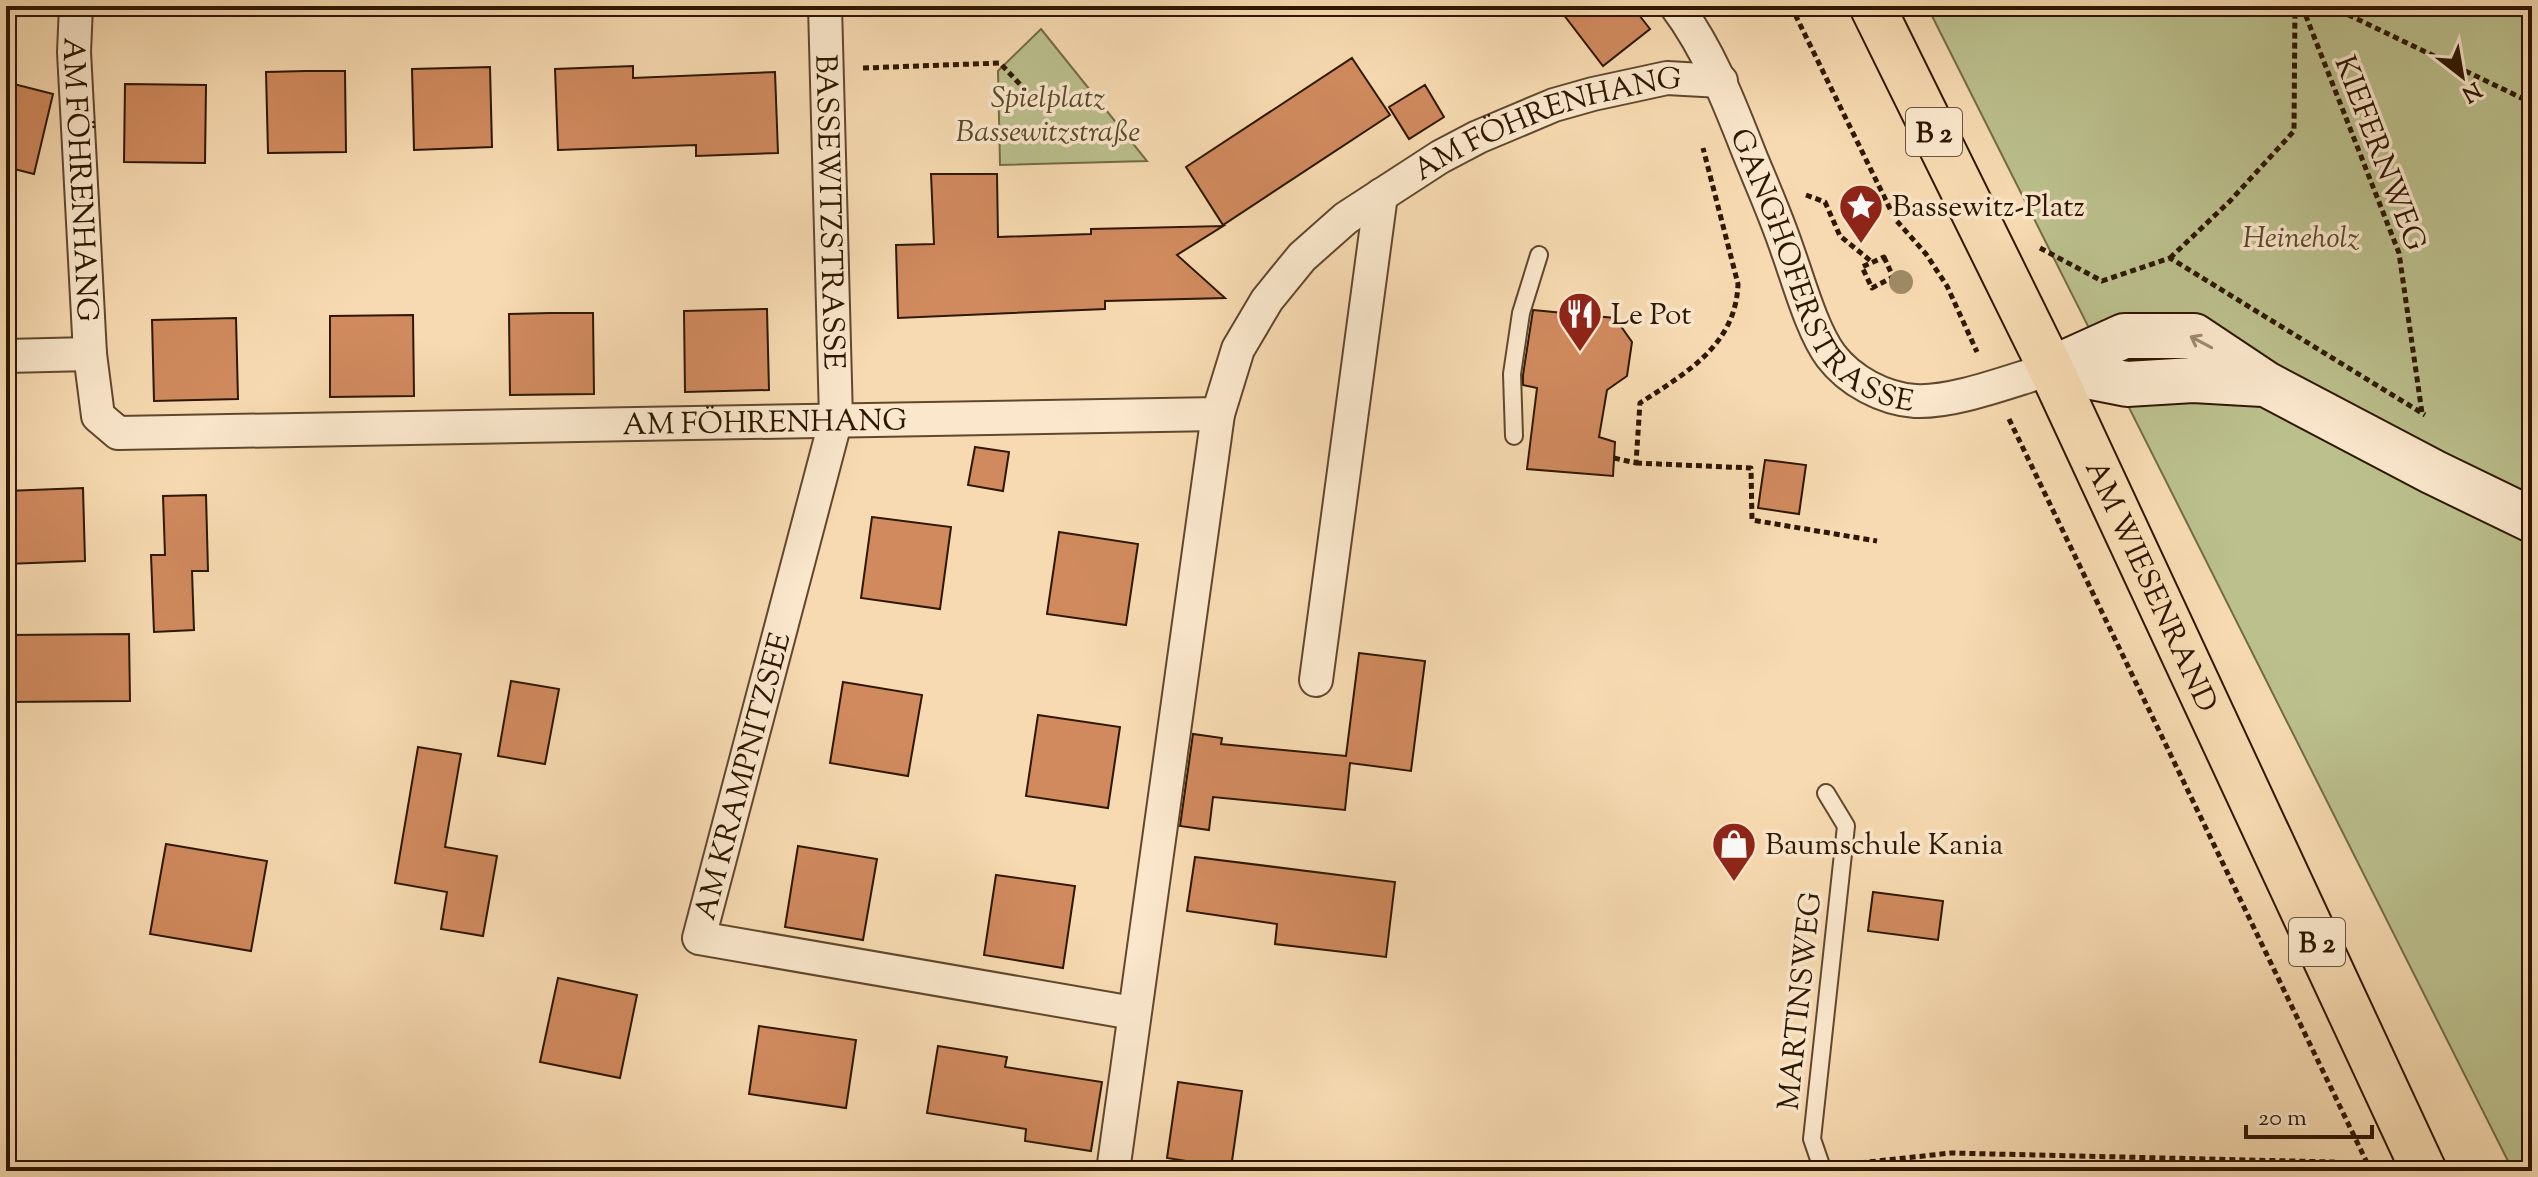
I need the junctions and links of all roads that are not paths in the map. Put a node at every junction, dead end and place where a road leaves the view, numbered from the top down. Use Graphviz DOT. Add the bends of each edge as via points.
graph roads {
  1 [pos="76,6"];
  2 [pos="825,6"];
  3 [pos="1676,6"];
  4 [pos="1872,6"];
  5 [pos="1721,81"];
  6 [pos="1381,195"];
  7 [pos="1539,255"];
  8 [pos="90,354"];
  9 [pos="6,356"];
  10 [pos="2051,369"];
  11 [pos="1218,414"];
  12 [pos="836,419"];
  13 [pos="1514,436"];
  14 [pos="2532,520"];
  15 [pos="1316,680"];
  16 [pos="1826,793"];
  17 [pos="1133,1013"];
  18 [pos="1822,1169"];
  19 [pos="1113,1171"];
  20 [pos="2424,1171"];
  1 -- 8 [label="street, AM FÖHRENHANG"];
  2 -- 12 [label="street, BASSEWITZSTRASSE"];
  3 -- 5 [label="street, GANGHOFERSTRASSE"];
  4 -- 10 [label="main road, AM WIESENRAND / B 2"];
  5 -- 6 [label="street, AM FÖHRENHANG" via="1667,78 1554,105 1478,137"];
  5 -- 10 [label="street, GANGHOFERSTRASSE" via="1810,312 1831,355 1853,377 1876,390 1917,401 1946,399"];
  6 -- 11 [label="street, AM FÖHRENHANG" via="1302,257 1267,300 1238,349"];
  6 -- 15 [label="street, AM FÖHRENHANG"];
  7 -- 13 [label="lane" via="1521,313 1512,374"];
  8 -- 9 [label="street, AM FÖHRENHANG"];
  8 -- 12 [label="street, AM FÖHRENHANG" via="98,416 118,433"];
  10 -- 14 [label="street" via="2127,384 2266,384"];
  10 -- 20 [label="main road, AM WIESENRAND / B 2"];
  11 -- 12 [label="street, AM FÖHRENHANG"];
  11 -- 17 [label="street"];
  12 -- 17 [label="street, AM KRAMPNITZSEE" via="699,938"];
  16 -- 18 [label="lane, MARTINSWEG" via="1846,826 1812,1139"];
  17 -- 19 [label="street"];
}
